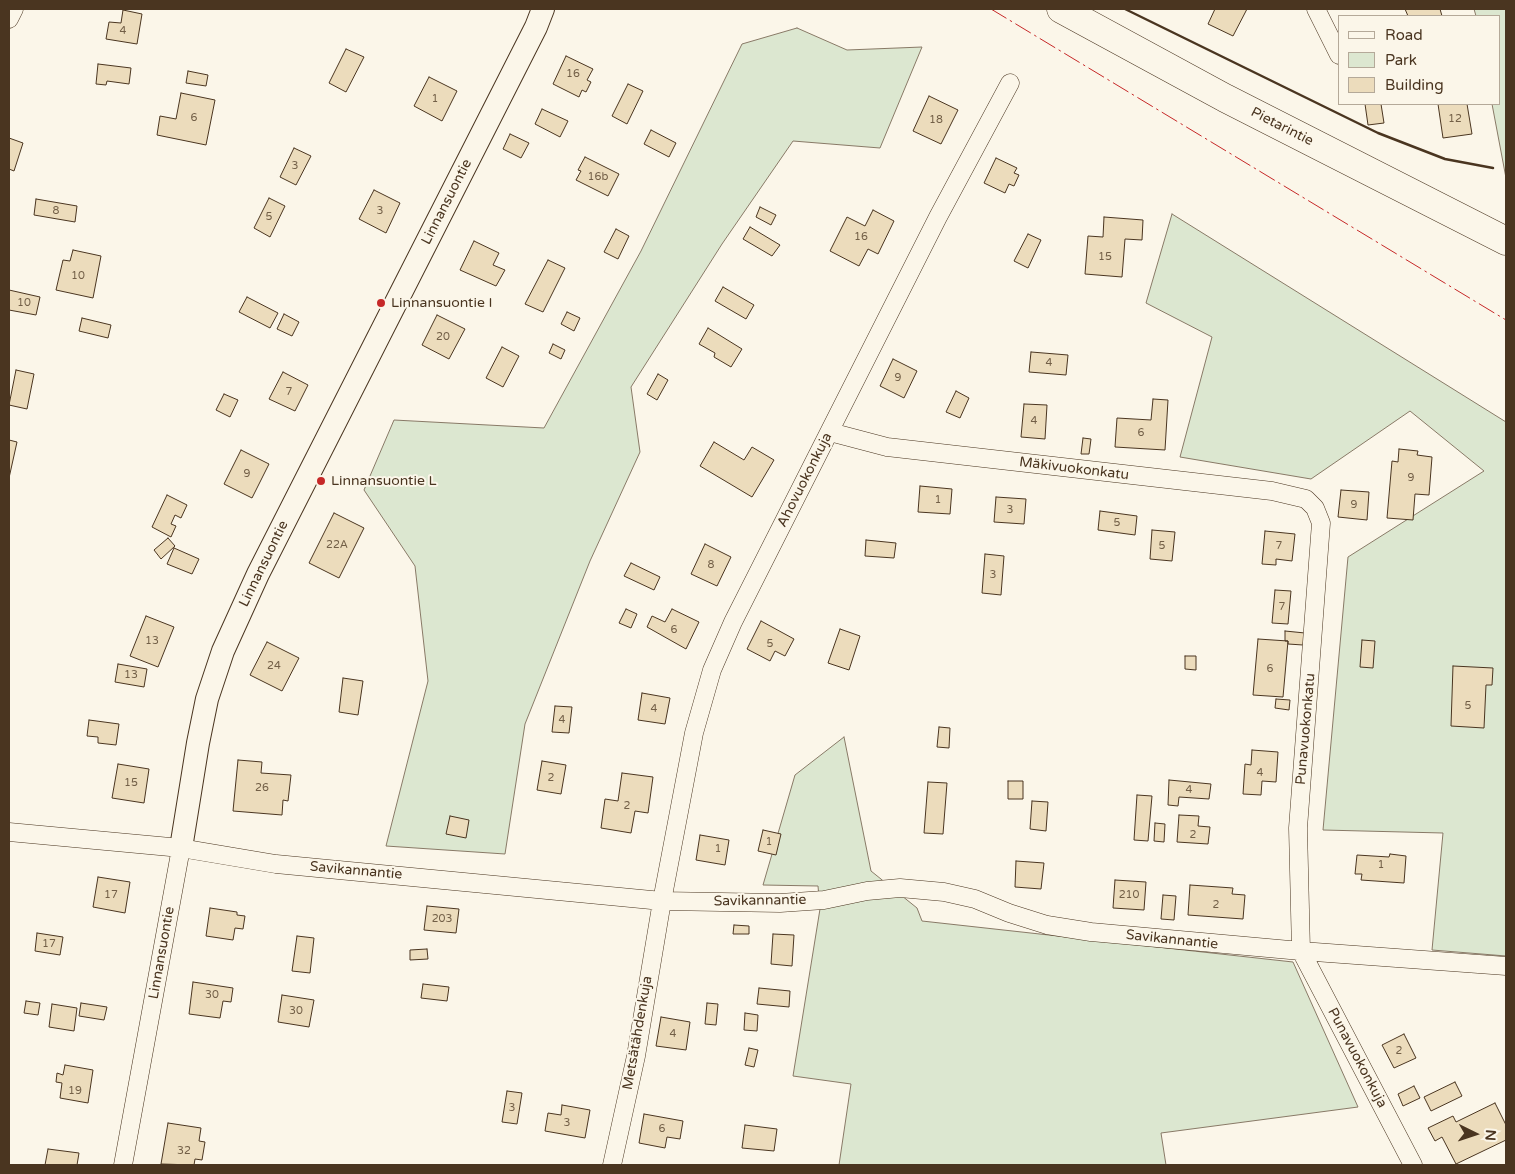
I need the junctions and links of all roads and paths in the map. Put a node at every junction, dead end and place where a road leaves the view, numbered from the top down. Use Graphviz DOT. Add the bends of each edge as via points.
graph roads {
  1 [pos="14,9"];
  2 [pos="543,9"];
  3 [pos="1061,9"];
  4 [pos="1316,9"];
  5 [pos="9,19"];
  6 [pos="1338,53"];
  7 [pos="1010,83"];
  8 [pos="1506,240"];
  9 [pos="830,432"];
  10 [pos="1315,508"];
  11 [pos="9,832"];
  12 [pos="181,848"];
  13 [pos="662,901"];
  14 [pos="1301,951"];
  15 [pos="1506,966"];
  16 [pos="124,1165"];
  17 [pos="612,1165"];
  18 [pos="1414,1165"];
  1 -- 5 [label="street"];
  2 -- 12 [label="street, Linnansuontie" via="258,574 223,651 207,699"];
  3 -- 8 [label="main road, Pietarintie" via="1233,102"];
  4 -- 6 [label="street"];
  7 -- 9 [label="street, Ahovuokonkuja" via="938,217"];
  9 -- 10 [label="street, Mäkivuokonkatu" via="887,447 1272,491 1306,499"];
  9 -- 13 [label="street, Ahovuokonkuja" via="733,622 712,670 694,734"];
  10 -- 14 [label="street, Punavuokonkatu" via="1321,523 1298,828"];
  11 -- 12 [label="street, Savikannantie"];
  12 -- 13 [label="street, Savikannantie" via="276,864"];
  12 -- 16 [label="street, Linnansuontie"];
  13 -- 14 [label="street, Savikannantie" via="780,903 824,900 891,889 944,892 1047,925"];
  13 -- 17 [label="street, Metsätähdenkuja" via="636,1056"];
  14 -- 15 [label="street, Savikannantie"];
  14 -- 18 [label="street, Punavuokonkuja"];
}
